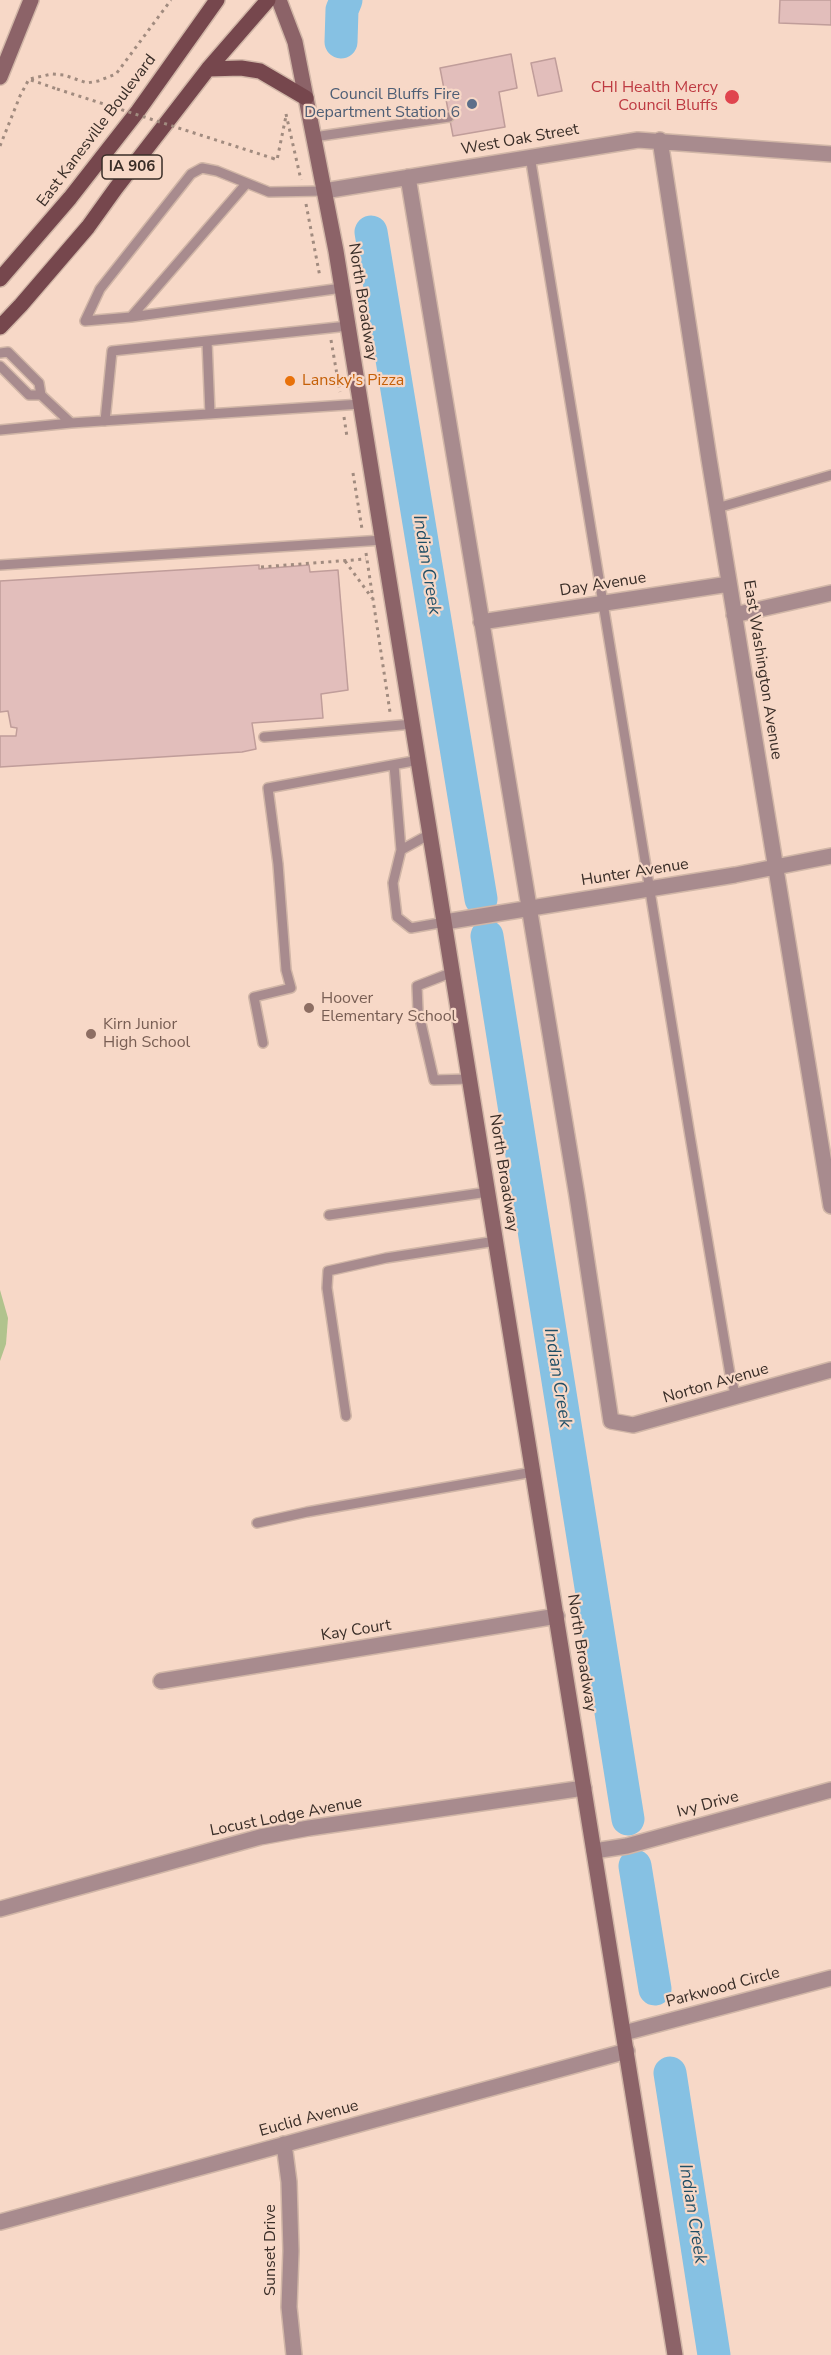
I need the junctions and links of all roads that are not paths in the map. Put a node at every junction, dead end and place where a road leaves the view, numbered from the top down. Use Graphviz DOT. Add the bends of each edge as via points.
graph roads {
  1 [pos="31,0"];
  2 [pos="217,0"];
  3 [pos="268,0"];
  4 [pos="279,0"];
  5 [pos="208,69"];
  6 [pos="0,77"];
  7 [pos="306,98"];
  8 [pos="449,117"];
  9 [pos="314,137"];
  10 [pos="660,140"];
  11 [pos="831,154"];
  12 [pos="530,156"];
  13 [pos="408,177"];
  14 [pos="246,184"];
  15 [pos="324,191"];
  16 [pos="0,279"];
  17 [pos="342,288"];
  18 [pos="131,316"];
  19 [pos="348,326"];
  20 [pos="0,327"];
  21 [pos="207,341"];
  22 [pos="0,353"];
  23 [pos="0,366"];
  24 [pos="41,395"];
  25 [pos="361,404"];
  26 [pos="210,414"];
  27 [pos="105,421"];
  28 [pos="71,423"];
  29 [pos="0,430"];
  30 [pos="831,475"];
  31 [pos="717,508"];
  32 [pos="383,540"];
  33 [pos="0,565"];
  34 [pos="729,585"];
  35 [pos="831,592"];
  36 [pos="604,603"];
  37 [pos="735,615"];
  38 [pos="482,622"];
  39 [pos="413,724"];
  40 [pos="264,737"];
  41 [pos="419,760"];
  42 [pos="394,765"];
  43 [pos="430,834"];
  44 [pos="401,850"];
  45 [pos="831,856"];
  46 [pos="776,867"];
  47 [pos="651,889"];
  48 [pos="530,908"];
  49 [pos="445,922"];
  50 [pos="453,972"];
  51 [pos="263,1043"];
  52 [pos="470,1079"];
  53 [pos="826,1149"];
  54 [pos="488,1192"];
  55 [pos="831,1206"];
  56 [pos="329,1215"];
  57 [pos="496,1241"];
  58 [pos="831,1371"];
  59 [pos="736,1397"];
  60 [pos="345,1416"];
  61 [pos="533,1472"];
  62 [pos="257,1523"];
  63 [pos="557,1616"];
  64 [pos="161,1681"];
  65 [pos="585,1788"];
  66 [pos="831,1790"];
  67 [pos="594,1851"];
  68 [pos="0,1910"];
  69 [pos="831,1978"];
  70 [pos="624,2033"];
  71 [pos="627,2052"];
  72 [pos="284,2144"];
  73 [pos="0,2222"];
  74 [pos="294,2355"];
  75 [pos="675,2355"];
  1 -- 6 [label="main road"];
  2 -- 16 [label="main road, East Kanesville Boulevard / IA 906" via="138,111"];
  3 -- 5 [label="main road, IA 906"];
  4 -- 7 [label="main road, North Broadway" via="295,42"];
  5 -- 7 [label="main road" via="260,71"];
  5 -- 20 [label="main road, IA 906" via="88,227"];
  7 -- 9 [label="main road, North Broadway"];
  8 -- 9 [label="lane"];
  9 -- 15 [label="main road, North Broadway"];
  10 -- 11 [label="street, West Oak Street"];
  10 -- 12 [label="street, West Oak Street" via="619,141"];
  10 -- 31 [label="street, East Washington Avenue"];
  12 -- 13 [label="street, West Oak Street"];
  12 -- 36 [label="lane"];
  13 -- 15 [label="street, West Oak Street"];
  13 -- 38 [label="street"];
  14 -- 15 [label="lane" via="269,192"];
  14 -- 18 [label="lane"];
  14 -- 18 [label="lane" via="202,168 191,174 100,289 85,321"];
  15 -- 17 [label="main road, North Broadway"];
  17 -- 18 [label="lane"];
  17 -- 19 [label="main road, North Broadway"];
  19 -- 21 [label="lane"];
  19 -- 25 [label="main road, North Broadway"];
  21 -- 26 [label="lane"];
  21 -- 27 [label="lane" via="112,351"];
  22 -- 24 [label="lane" via="8,352 39,383"];
  23 -- 24 [label="lane" via="29,395"];
  24 -- 28 [label="lane"];
  25 -- 26 [label="lane"];
  25 -- 32 [label="main road, North Broadway"];
  26 -- 27 [label="lane"];
  27 -- 28 [label="lane"];
  28 -- 29 [label="lane"];
  30 -- 31 [label="lane"];
  31 -- 34 [label="street, East Washington Avenue"];
  32 -- 33 [label="lane"];
  32 -- 39 [label="main road, North Broadway"];
  34 -- 36 [label="street, Day Avenue"];
  34 -- 37 [label="street, East Washington Avenue"];
  35 -- 37 [label="street"];
  36 -- 38 [label="street, Day Avenue"];
  36 -- 47 [label="lane"];
  37 -- 46 [label="street, East Washington Avenue"];
  38 -- 48 [label="street"];
  39 -- 40 [label="lane"];
  39 -- 41 [label="main road, North Broadway"];
  41 -- 42 [label="lane"];
  41 -- 43 [label="main road, North Broadway"];
  42 -- 44 [label="lane"];
  42 -- 51 [label="lane" via="268,788 291,988 254,997"];
  43 -- 44 [label="lane"];
  43 -- 49 [label="main road, North Broadway"];
  44 -- 49 [label="lane" via="393,883 397,917 411,927"];
  45 -- 46 [label="street, Hunter Avenue"];
  46 -- 47 [label="street, Hunter Avenue"];
  46 -- 53 [label="street, East Washington Avenue"];
  47 -- 48 [label="street, Hunter Avenue"];
  47 -- 59 [label="lane" via="693,1159"];
  48 -- 49 [label="street, Hunter Avenue"];
  48 -- 59 [label="street, Norton Avenue" via="611,1421 633,1425"];
  49 -- 50 [label="main road, North Broadway"];
  50 -- 52 [label="main road, North Broadway"];
  50 -- 52 [label="lane" via="417,986 418,1010 434,1080"];
  52 -- 54 [label="main road, North Broadway"];
  53 -- 55 [label="street, East Washington Avenue"];
  54 -- 56 [label="lane"];
  54 -- 57 [label="main road, North Broadway"];
  57 -- 60 [label="lane" via="328,1271"];
  57 -- 61 [label="main road, North Broadway"];
  58 -- 59 [label="street, Norton Avenue"];
  61 -- 62 [label="lane"];
  61 -- 63 [label="main road, North Broadway"];
  63 -- 64 [label="street, Kay Court"];
  63 -- 65 [label="main road, North Broadway"];
  65 -- 67 [label="main road, North Broadway"];
  65 -- 68 [label="street, Locust Lodge Avenue" via="260,1837"];
  66 -- 67 [label="street, Ivy Drive" via="627,1846"];
  67 -- 70 [label="main road, North Broadway"];
  69 -- 70 [label="street, Parkwood Circle"];
  70 -- 71 [label="main road, North Broadway"];
  71 -- 72 [label="street, Euclid Avenue"];
  71 -- 75 [label="main road, North Broadway"];
  72 -- 73 [label="street, Euclid Avenue"];
  72 -- 74 [label="street, Sunset Drive" via="289,2182 289,2307"];
}
